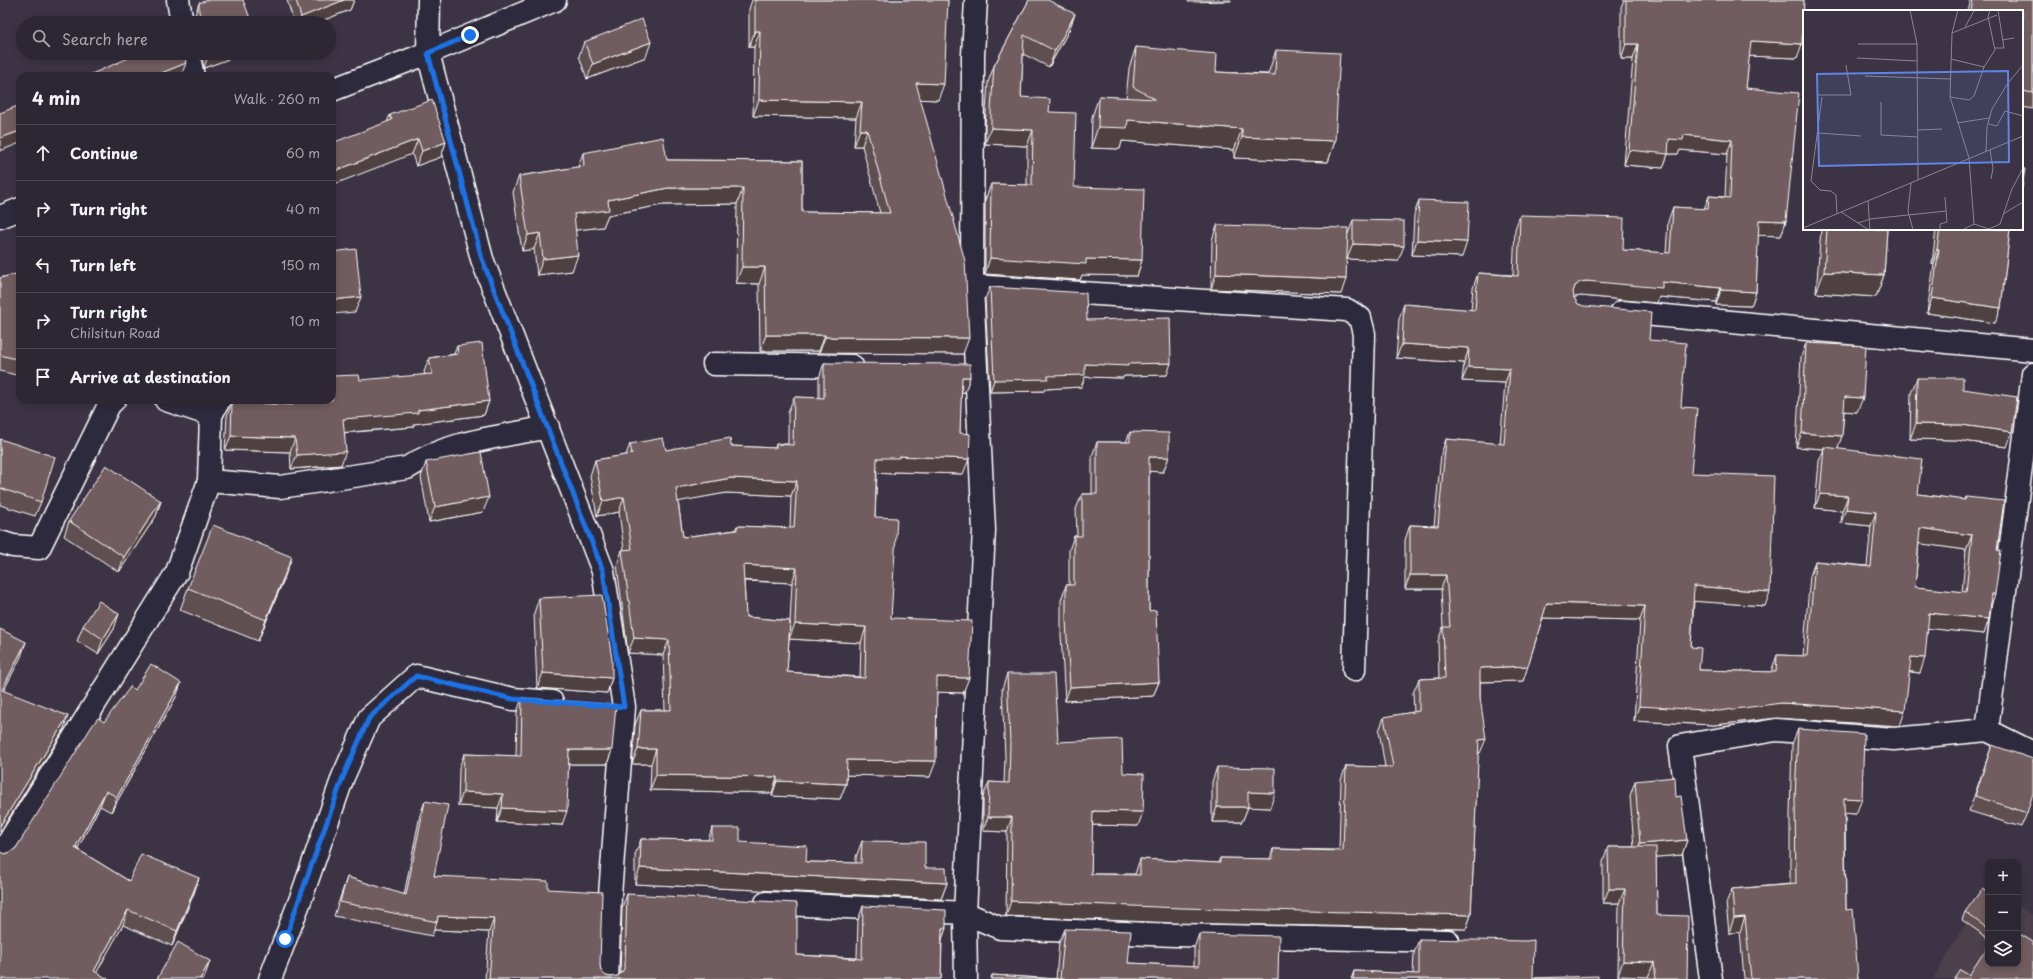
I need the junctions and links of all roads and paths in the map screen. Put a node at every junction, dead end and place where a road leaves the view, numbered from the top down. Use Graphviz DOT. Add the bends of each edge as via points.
graph roads {
  1 [pos="178,0"];
  2 [pos="429,0"];
  3 [pos="555,0"];
  4 [pos="976,0"];
  5 [pos="181,16"];
  6 [pos="428,53"];
  7 [pos="190,60"];
  8 [pos="192,72"];
  9 [pos="336,88"];
  10 [pos="16,211"];
  11 [pos="0,217"];
  12 [pos="972,286"];
  13 [pos="1604,310"];
  14 [pos="2033,350"];
  15 [pos="714,364"];
  16 [pos="872,366"];
  17 [pos="2033,374"];
  18 [pos="110,404"];
  19 [pos="194,404"];
  20 [pos="215,407"];
  21 [pos="548,427"];
  22 [pos="209,481"];
  23 [pos="0,542"];
  24 [pos="1354,670"];
  25 [pos="569,703"];
  26 [pos="601,705"];
  27 [pos="624,707"];
  28 [pos="1987,730"];
  29 [pos="2029,750"];
  30 [pos="0,856"];
  31 [pos="610,895"];
  32 [pos="634,897"];
  33 [pos="744,902"];
  34 [pos="965,913"];
  35 [pos="1466,942"];
  36 [pos="270,979"];
  37 [pos="607,979"];
  38 [pos="966,979"];
  39 [pos="1711,979"];
  1 -- 5 [label="street"];
  2 -- 6 [label="street"];
  3 -- 6 [label="street"];
  4 -- 12 [label="street" via="973,55"];
  6 -- 9 [label="street"];
  6 -- 21 [label="street" via="482,259"];
  7 -- 8 [label="street"];
  10 -- 11 [label="street"];
  12 -- 24 [label="street" via="1347,310 1360,318 1364,334"];
  12 -- 34 [label="street" via="968,367 984,530"];
  13 -- 14 [label="street"];
  15 -- 16 [label="street"];
  17 -- 28 [label="street"];
  18 -- 23 [label="street" via="39,548"];
  19 -- 20 [label="street"];
  20 -- 22 [label="street"];
  21 -- 22 [label="street" via="445,449 407,468 280,487"];
  21 -- 27 [label="street" via="603,571"];
  22 -- 30 [label="street" via="177,572"];
  25 -- 36 [label="street" via="513,699 416,676 369,718 343,777"];
  26 -- 27 [label="street"];
  27 -- 31 [label="street"];
  28 -- 29 [label="street"];
  28 -- 39 [label="street" via="1894,739 1776,730 1680,746"];
  31 -- 32 [label="street"];
  31 -- 37 [label="street"];
  33 -- 34 [label="street"];
  34 -- 35 [label="street" via="1000,928"];
  34 -- 38 [label="street"];
}
